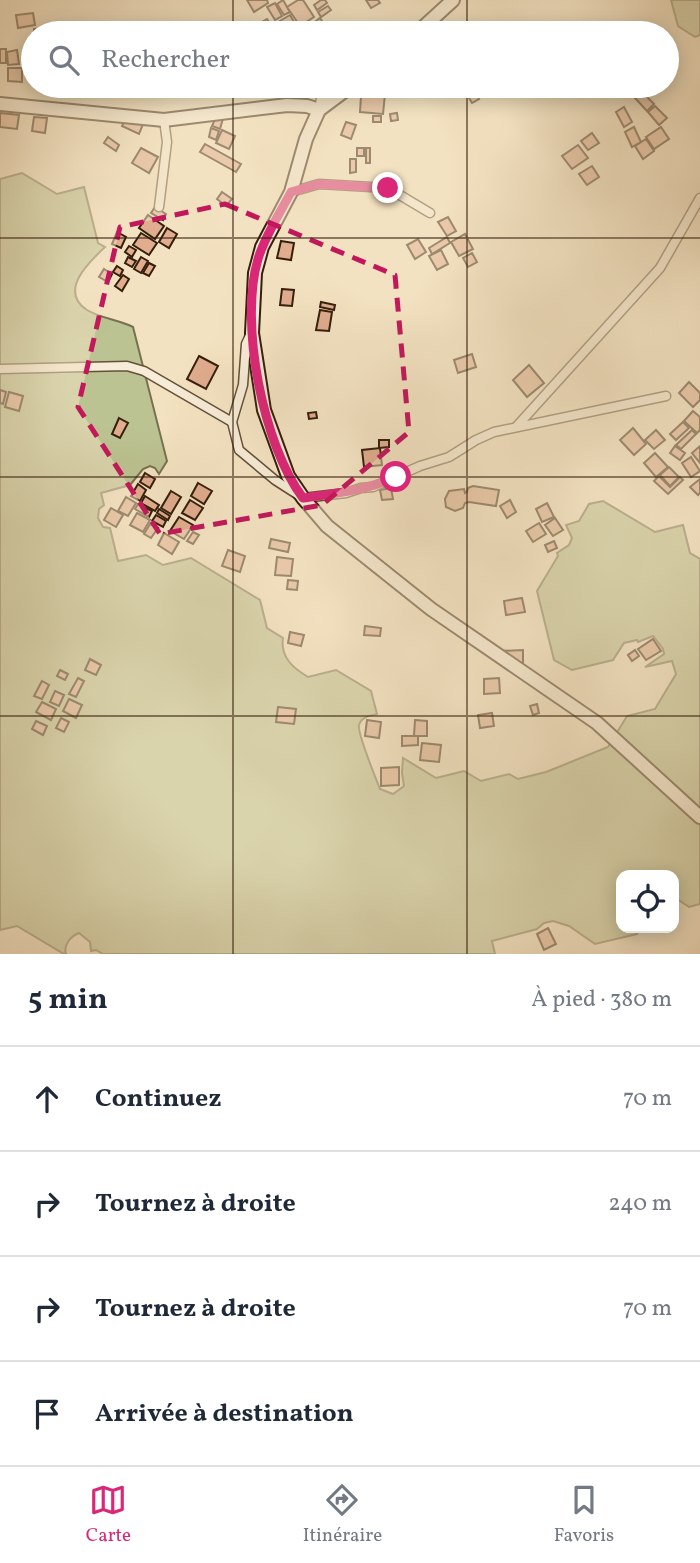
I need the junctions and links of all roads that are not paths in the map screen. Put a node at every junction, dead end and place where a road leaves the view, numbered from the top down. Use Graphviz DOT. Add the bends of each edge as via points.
graph roads {
  1 [pos="453,0"];
  2 [pos="430,21"];
  3 [pos="321,98"];
  4 [pos="335,98"];
  5 [pos="0,104"];
  6 [pos="319,110"];
  7 [pos="164,120"];
  8 [pos="291,192"];
  9 [pos="700,198"];
  10 [pos="159,207"];
  11 [pos="430,213"];
  12 [pos="251,333"];
  13 [pos="0,369"];
  14 [pos="666,396"];
  15 [pos="232,422"];
  16 [pos="516,426"];
  17 [pos="303,498"];
  18 [pos="700,817"];
  1 -- 2 [label="street"];
  3 -- 6 [label="street"];
  4 -- 6 [label="street"];
  5 -- 7 [label="street"];
  6 -- 7 [label="street" via="287,105"];
  6 -- 8 [label="street"];
  7 -- 10 [label="street" via="167,142"];
  8 -- 11 [label="street" via="319,184 388,188"];
  8 -- 12 [label="street" via="258,261"];
  9 -- 16 [label="street" via="660,268"];
  12 -- 15 [label="street"];
  12 -- 17 [label="street" via="267,420 288,476"];
  13 -- 15 [label="street" via="127,366 144,371"];
  14 -- 16 [label="street"];
  15 -- 17 [label="street" via="239,450"];
  16 -- 17 [label="street" via="373,487"];
  17 -- 18 [label="street" via="327,526 430,609 597,723"];
}
